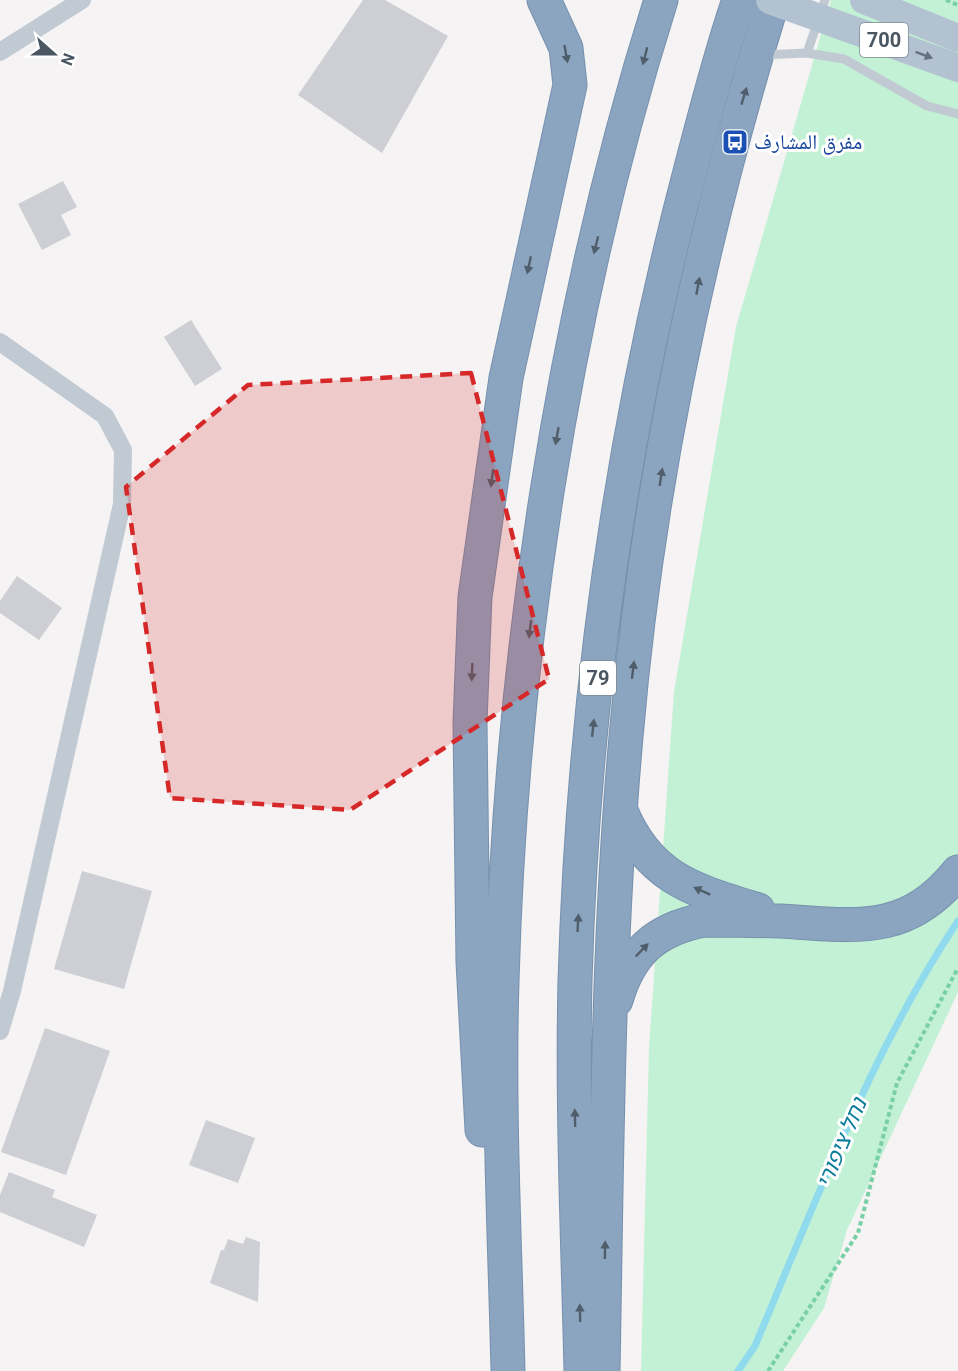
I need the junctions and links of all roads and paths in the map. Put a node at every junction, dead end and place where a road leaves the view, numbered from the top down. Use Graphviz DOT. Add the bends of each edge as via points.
graph roads {
  1 [pos="82,0"];
  2 [pos="544,0"];
  3 [pos="661,0"];
  4 [pos="739,0"];
  5 [pos="772,0"];
  6 [pos="825,0"];
  7 [pos="864,0"];
  8 [pos="946,0"];
  9 [pos="958,4"];
  10 [pos="958,39"];
  11 [pos="0,52"];
  12 [pos="807,53"];
  13 [pos="756,56"];
  14 [pos="958,68"];
  15 [pos="958,114"];
  16 [pos="0,342"];
  17 [pos="621,811"];
  18 [pos="958,872"];
  19 [pos="797,922"];
  20 [pos="958,968"];
  21 [pos="0,1031"];
  22 [pos="609,1043"];
  23 [pos="491,1371"];
  24 [pos="508,1371"];
  25 [pos="581,1371"];
  26 [pos="603,1371"];
  27 [pos="768,1371"];
  1 -- 11 [label="street"];
  2 -- 23 [label="highway, one-way" via="566,48 570,85 506,378 475,597 470,722 472,962"];
  3 -- 24 [label="highway, one-way" via="584,292 546,504 526,658 511,811 502,982"];
  25 -- 4 [label="highway, 79, one-way" via="575,981 583,818 599,666 618,512 655,310"];
  5 -- 13 [label="highway"];
  5 -- 14 [label="main road, 700, one-way, bridge"];
  6 -- 12 [label="lane"];
  7 -- 10 [label="main road, 700"];
  8 -- 9 [label="path"];
  12 -- 13 [label="lane"];
  12 -- 15 [label="lane" via="844,59 927,106"];
  17 -- 13 [label="highway, one-way" via="640,612 665,451 708,237"];
  16 -- 21 [label="street" via="105,416 123,450 122,504 99,614"];
  19 -- 17 [label="highway, one-way" via="715,897 669,877 638,844"];
  17 -- 22 [label="highway"];
  18 -- 19 [label="highway" via="924,905 898,919 869,925"];
  22 -- 19 [label="highway, one-way" via="620,986 637,955 659,935 678,925 704,920"];
  20 -- 27 [label="path" via="897,1083 858,1233"];
  26 -- 22 [label="highway, one-way"];
}
